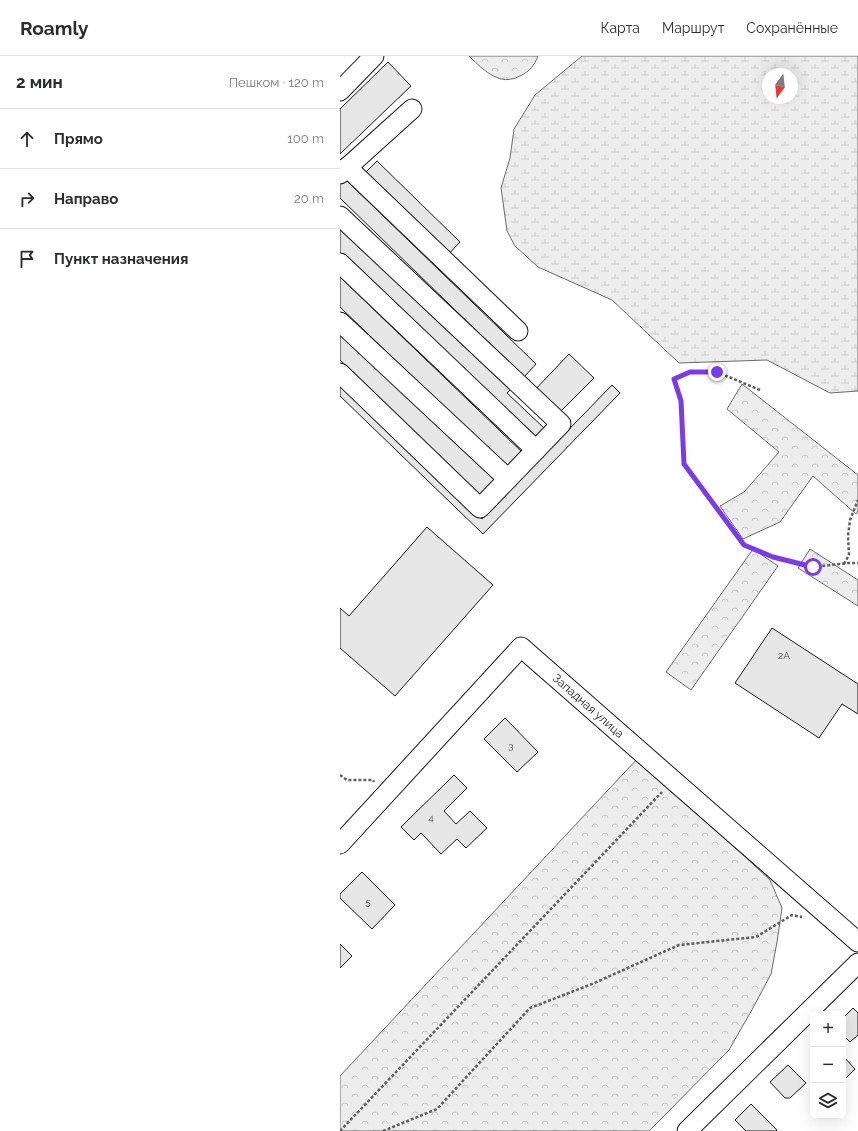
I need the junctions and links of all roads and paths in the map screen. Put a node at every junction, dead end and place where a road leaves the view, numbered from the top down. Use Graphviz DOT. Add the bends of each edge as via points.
graph roads {
  1 [pos="374,56"];
  2 [pos="340,91"];
  3 [pos="412,109"];
  4 [pos="344,170"];
  5 [pos="340,216"];
  6 [pos="340,263"];
  7 [pos="340,322"];
  8 [pos="518,331"];
  9 [pos="340,373"];
  10 [pos="760,390"];
  11 [pos="536,450"];
  12 [pos="508,480"];
  13 [pos="858,500"];
  14 [pos="858,563"];
  15 [pos="844,564"];
  16 [pos="340,775"];
  17 [pos="673,780"];
  18 [pos="387,793"];
  19 [pos="340,844"];
  20 [pos="805,918"];
  21 [pos="858,942"];
  22 [pos="858,963"];
  23 [pos="340,1131"];
  24 [pos="383,1131"];
  25 [pos="687,1131"];
  1 -- 2 [label="street"];
  3 -- 4 [label="street"];
  4 -- 8 [label="street"];
  5 -- 11 [label="street" via="562,424"];
  6 -- 11 [label="street"];
  7 -- 12 [label="street"];
  9 -- 12 [label="street" via="480,508"];
  10 -- 15 [label="path" via="717,372 690,372 674,379 681,401 684,464 744,545 773,557 813,567"];
  11 -- 12 [label="street"];
  13 -- 15 [label="path" via="850,520 849,555"];
  14 -- 15 [label="path"];
  16 -- 18 [label="path" via="347,780 373,780"];
  17 -- 18 [label="street, Западная улица" via="521,647"];
  17 -- 21 [label="street, Западная улица"];
  17 -- 23 [label="path"];
  18 -- 19 [label="street, Западная улица"];
  20 -- 24 [label="path" via="792,915 756,937 679,945 592,984 530,1008 436,1110"];
  22 -- 25 [label="street"];
}
